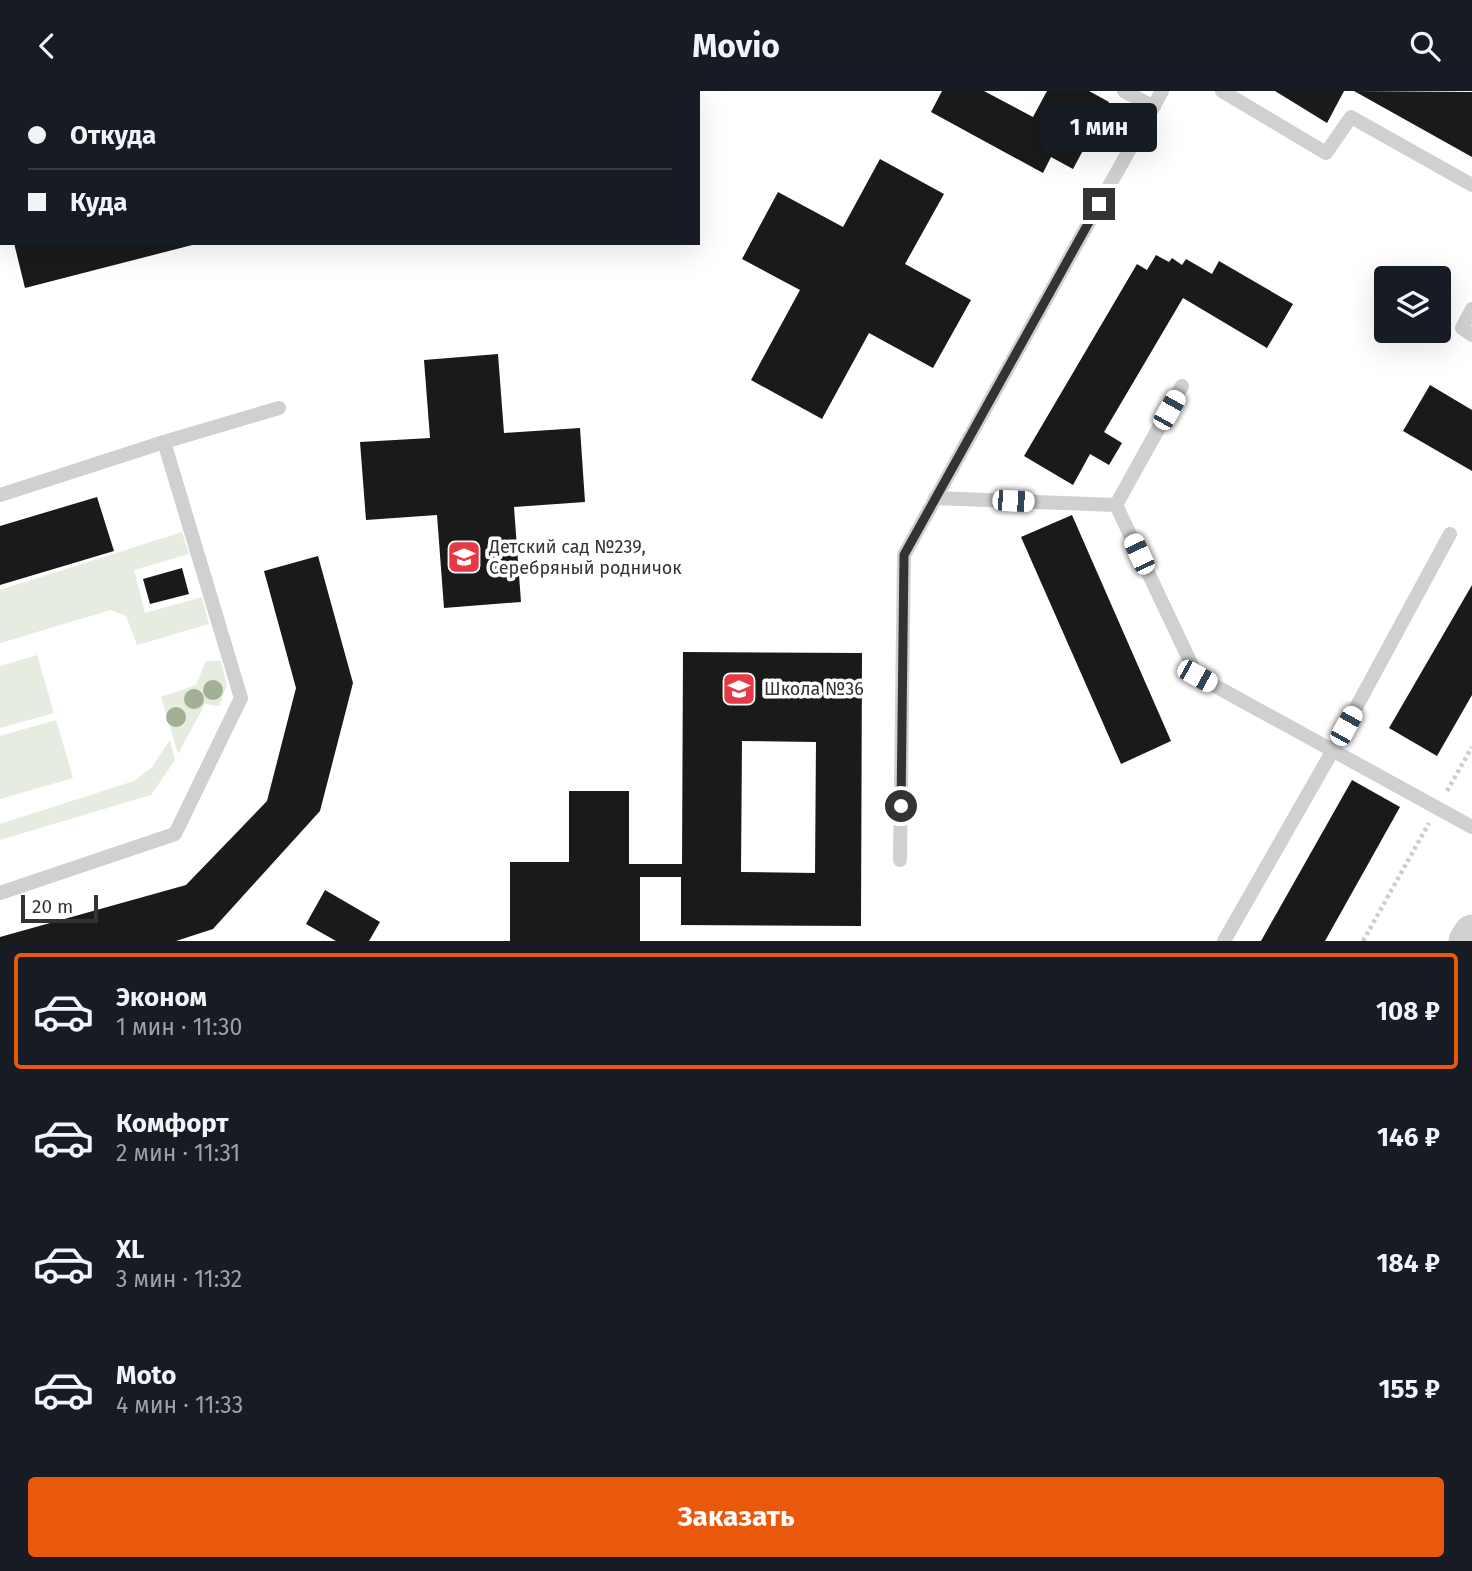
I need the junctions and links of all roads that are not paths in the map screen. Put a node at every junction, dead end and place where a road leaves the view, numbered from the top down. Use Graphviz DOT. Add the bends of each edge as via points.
graph roads {
  1 [pos="1124,91"];
  2 [pos="1163,91"];
  3 [pos="1222,91"];
  4 [pos="1154,107"];
  5 [pos="1472,185"];
  6 [pos="1472,309"];
  7 [pos="1472,335"];
  8 [pos="1182,386"];
  9 [pos="279,408"];
  10 [pos="164,442"];
  11 [pos="0,495"];
  12 [pos="935,498"];
  13 [pos="1116,505"];
  14 [pos="1450,534"];
  15 [pos="1333,750"];
  16 [pos="1472,827"];
  17 [pos="900,860"];
  18 [pos="0,893"];
  19 [pos="1472,933"];
  20 [pos="1224,941"];
  21 [pos="1467,941"];
  1 -- 4 [label="lane"];
  2 -- 4 [label="lane"];
  3 -- 5 [label="lane" via="1326,153 1350,117"];
  4 -- 12 [label="lane"];
  6 -- 7 [label="lane" via="1462,328"];
  8 -- 13 [label="lane"];
  9 -- 10 [label="lane"];
  10 -- 11 [label="lane"];
  10 -- 18 [label="lane" via="241,698 175,834"];
  12 -- 13 [label="lane"];
  12 -- 17 [label="lane" via="904,555"];
  13 -- 15 [label="lane" via="1197,676"];
  14 -- 15 [label="lane"];
  15 -- 16 [label="lane"];
  15 -- 20 [label="lane"];
  19 -- 21 [label="street"];
}
